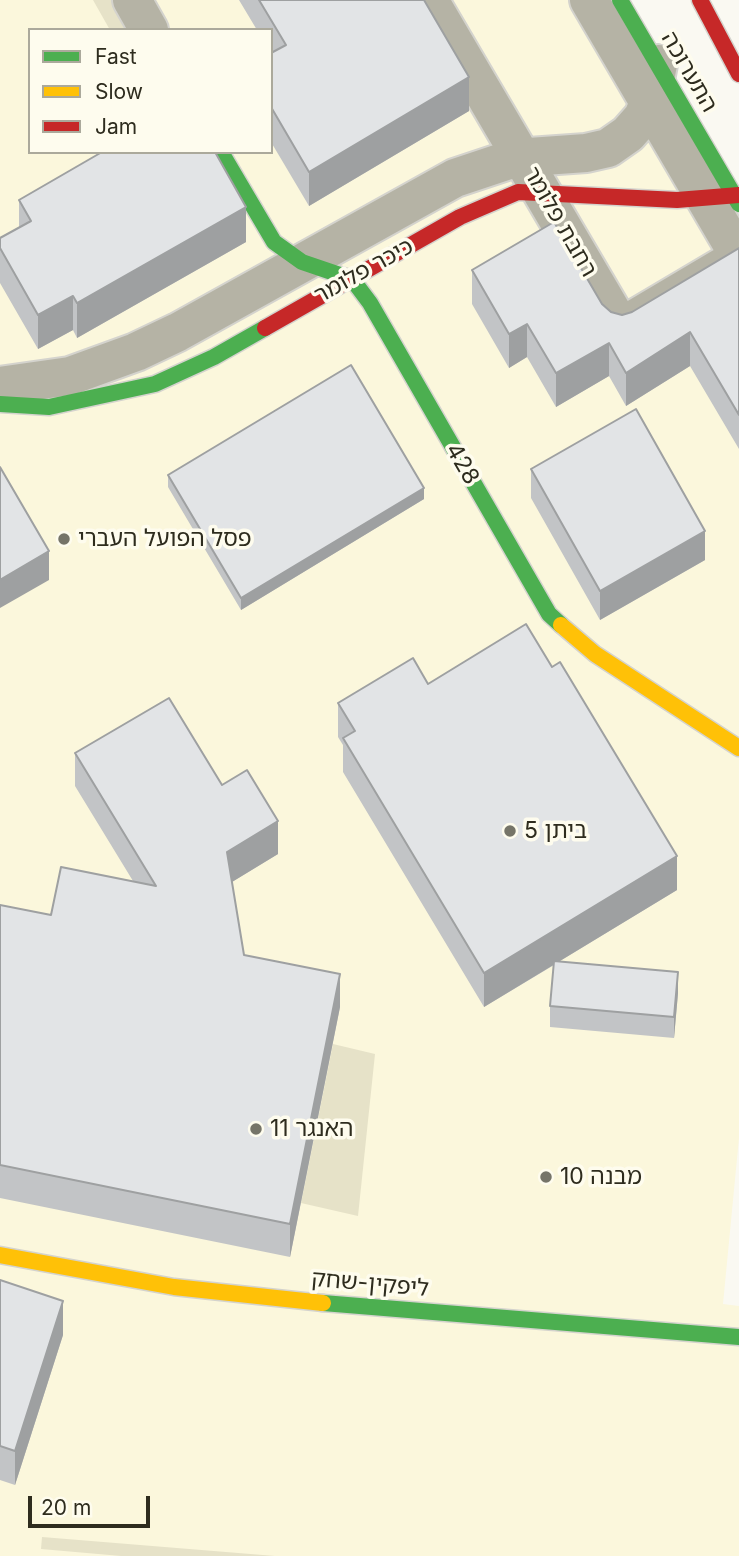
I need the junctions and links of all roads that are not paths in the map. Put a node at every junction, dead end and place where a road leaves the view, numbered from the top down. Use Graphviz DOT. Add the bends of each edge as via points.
graph roads {
  1 [pos="132,0"];
  2 [pos="429,0"];
  3 [pos="589,0"];
  4 [pos="620,0"];
  5 [pos="699,0"];
  6 [pos="148,28"];
  7 [pos="658,64"];
  8 [pos="739,74"];
  9 [pos="649,103"];
  10 [pos="221,154"];
  11 [pos="522,157"];
  12 [pos="543,193"];
  13 [pos="729,198"];
  14 [pos="739,257"];
  15 [pos="302,262"];
  16 [pos="352,279"];
  17 [pos="0,386"];
  18 [pos="0,404"];
  19 [pos="739,748"];
  20 [pos="0,1255"];
  21 [pos="739,1337"];
  1 -- 6 [label="street"];
  2 -- 11 [label="street, רחבת פלומר"];
  3 -- 9 [label="street, רחבת פלומר"];
  4 -- 7 [label="street, התערוכה"];
  5 -- 8 [label="street, התערוכה"];
  7 -- 9 [label="street, כיכר פלומר"];
  7 -- 13 [label="street, התערוכה"];
  9 -- 11 [label="street, כיכר פלומר" via="628,134 608,148"];
  9 -- 13 [label="street, רחבת פלומר"];
  10 -- 15 [label="street" via="274,242"];
  11 -- 12 [label="street, רחבת פלומר"];
  11 -- 15 [label="street, כיכר פלומר" via="483,167 426,192"];
  12 -- 13 [label="street, כיכר פלומר"];
  12 -- 14 [label="street, רחבת פלומר" via="621,327"];
  12 -- 16 [label="street, כיכר פלומר" via="518,192 460,217"];
  13 -- 14 [label="street, רחבת פלומר"];
  15 -- 16 [label="street"];
  15 -- 17 [label="street, כיכר פלומר" via="136,352 70,376"];
  16 -- 18 [label="street, כיכר פלומר" via="214,357 155,384 49,407"];
  16 -- 19 [label="street, 428" via="549,614 596,654"];
  20 -- 21 [label="street, ליפקין-שחק" via="174,1287 318,1303"];
}
